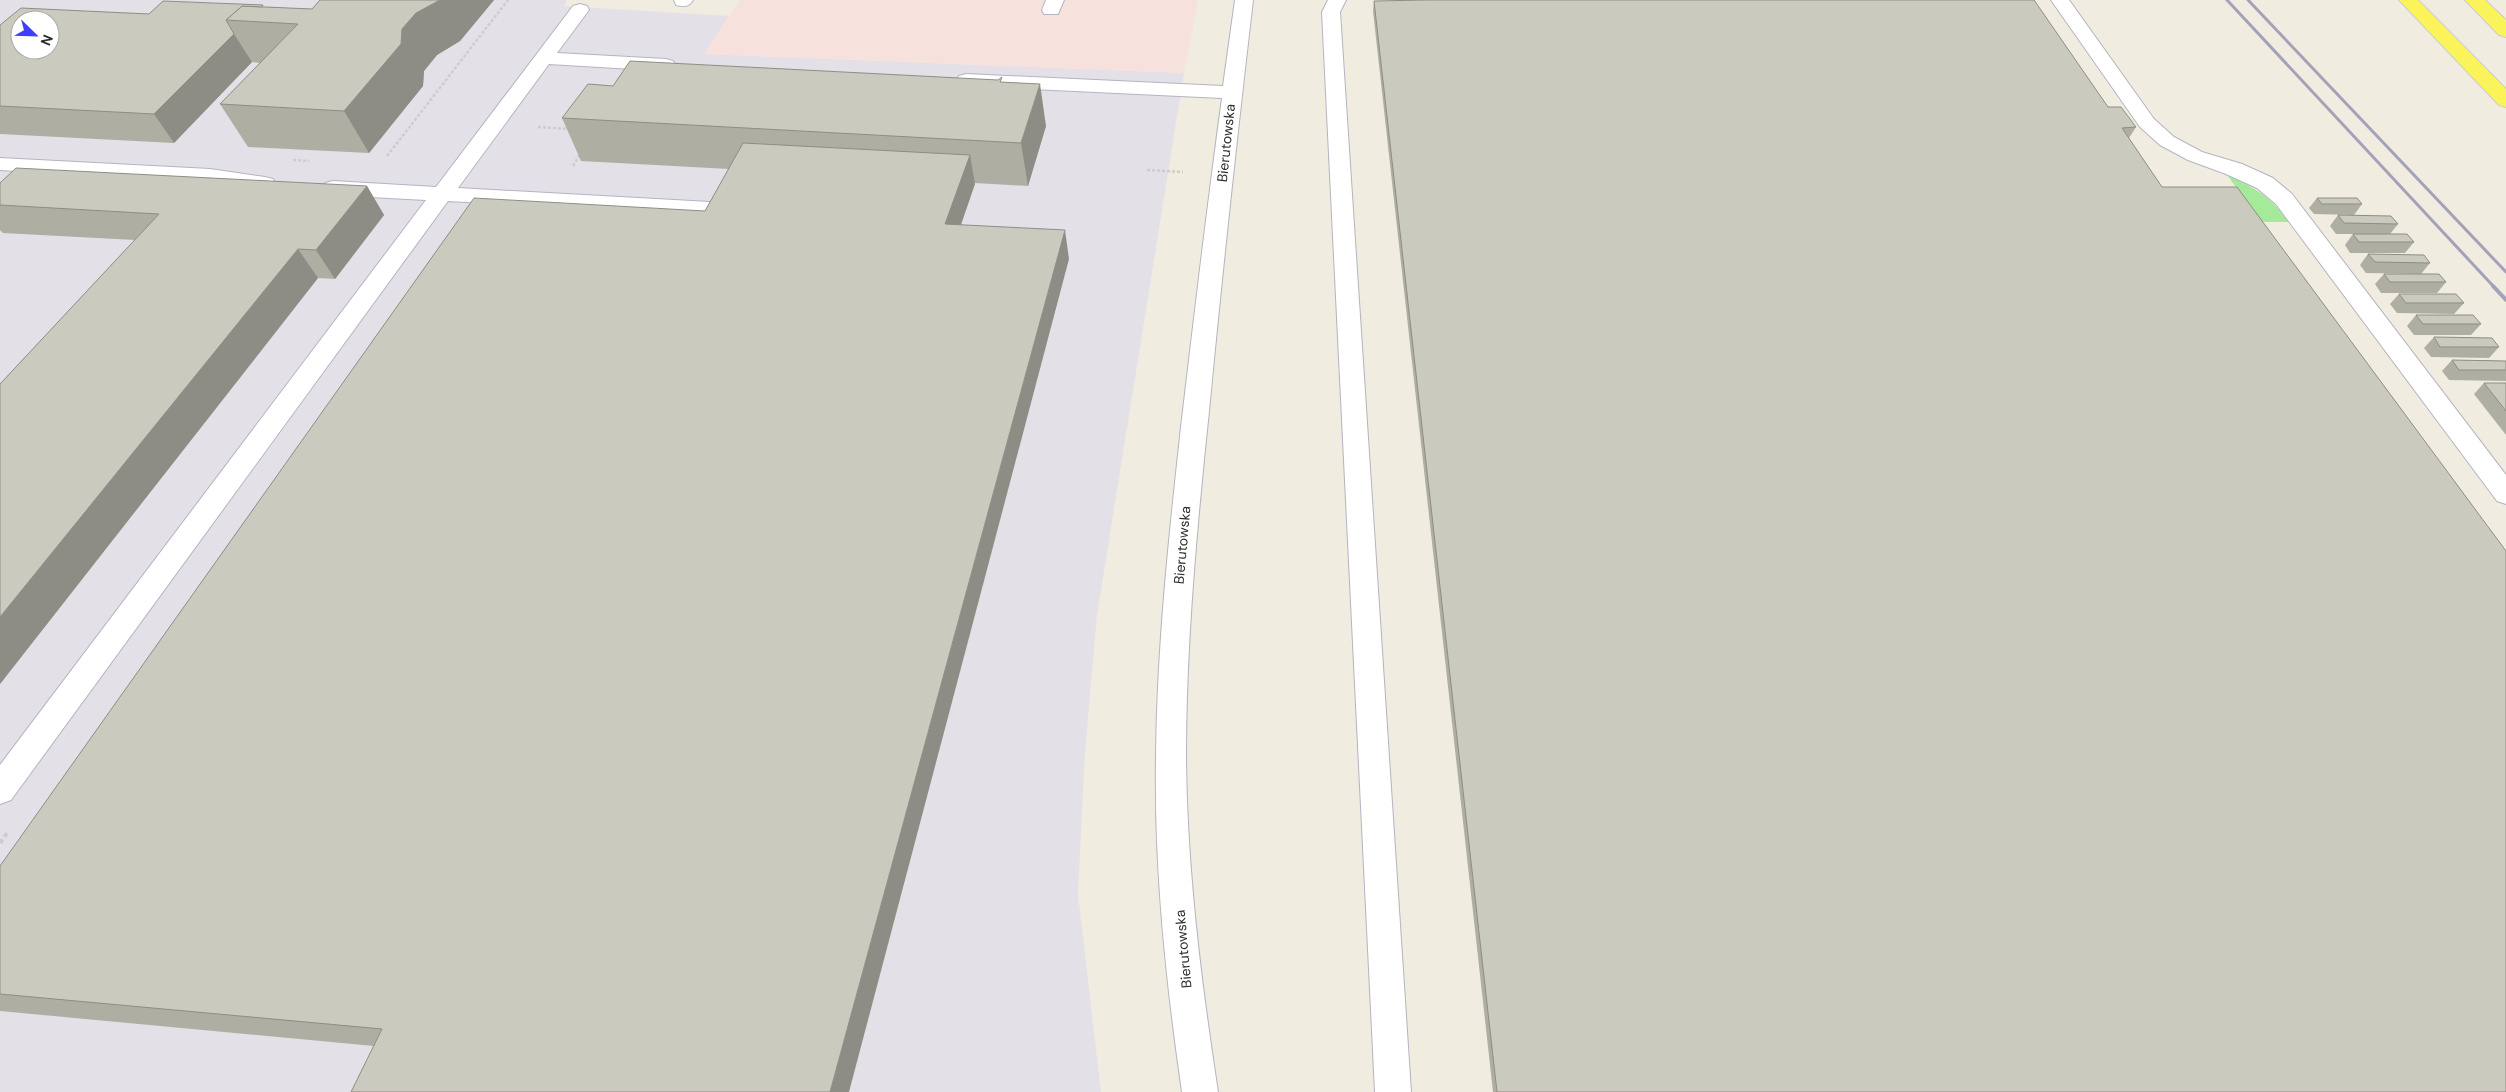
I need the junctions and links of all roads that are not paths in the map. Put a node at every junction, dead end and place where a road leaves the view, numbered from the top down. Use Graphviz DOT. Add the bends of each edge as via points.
graph roads {
  1 [pos="1244,0"];
  2 [pos="1337,0"];
  3 [pos="2060,0"];
  4 [pos="2408,0"];
  5 [pos="2474,0"];
  6 [pos="587,5"];
  7 [pos="2506,31"];
  8 [pos="543,58"];
  9 [pos="681,66"];
  10 [pos="946,79"];
  11 [pos="1232,92"];
  12 [pos="2506,101"];
  13 [pos="0,164"];
  14 [pos="288,186"];
  15 [pos="315,187"];
  16 [pos="442,194"];
  17 [pos="728,210"];
  18 [pos="2506,494"];
  19 [pos="0,790"];
  20 [pos="1200,1092"];
  21 [pos="1393,1092"];
  1 -- 11 [label="street, Bierutowska"];
  2 -- 21 [label="street" via="1332,12"];
  3 -- 18 [label="street" via="2147,123 2167,141 2195,156 2234,168 2265,183 2284,199"];
  4 -- 12 [label="main road"];
  5 -- 7 [label="main road"];
  6 -- 8 [label="street"];
  8 -- 9 [label="street"];
  8 -- 16 [label="street"];
  10 -- 11 [label="street"];
  11 -- 20 [label="street, Bierutowska" via="1175,624 1173,816 1188,1014"];
  13 -- 14 [label="street" via="210,176"];
  15 -- 16 [label="street"];
  16 -- 17 [label="street"];
  16 -- 19 [label="street"];
}
